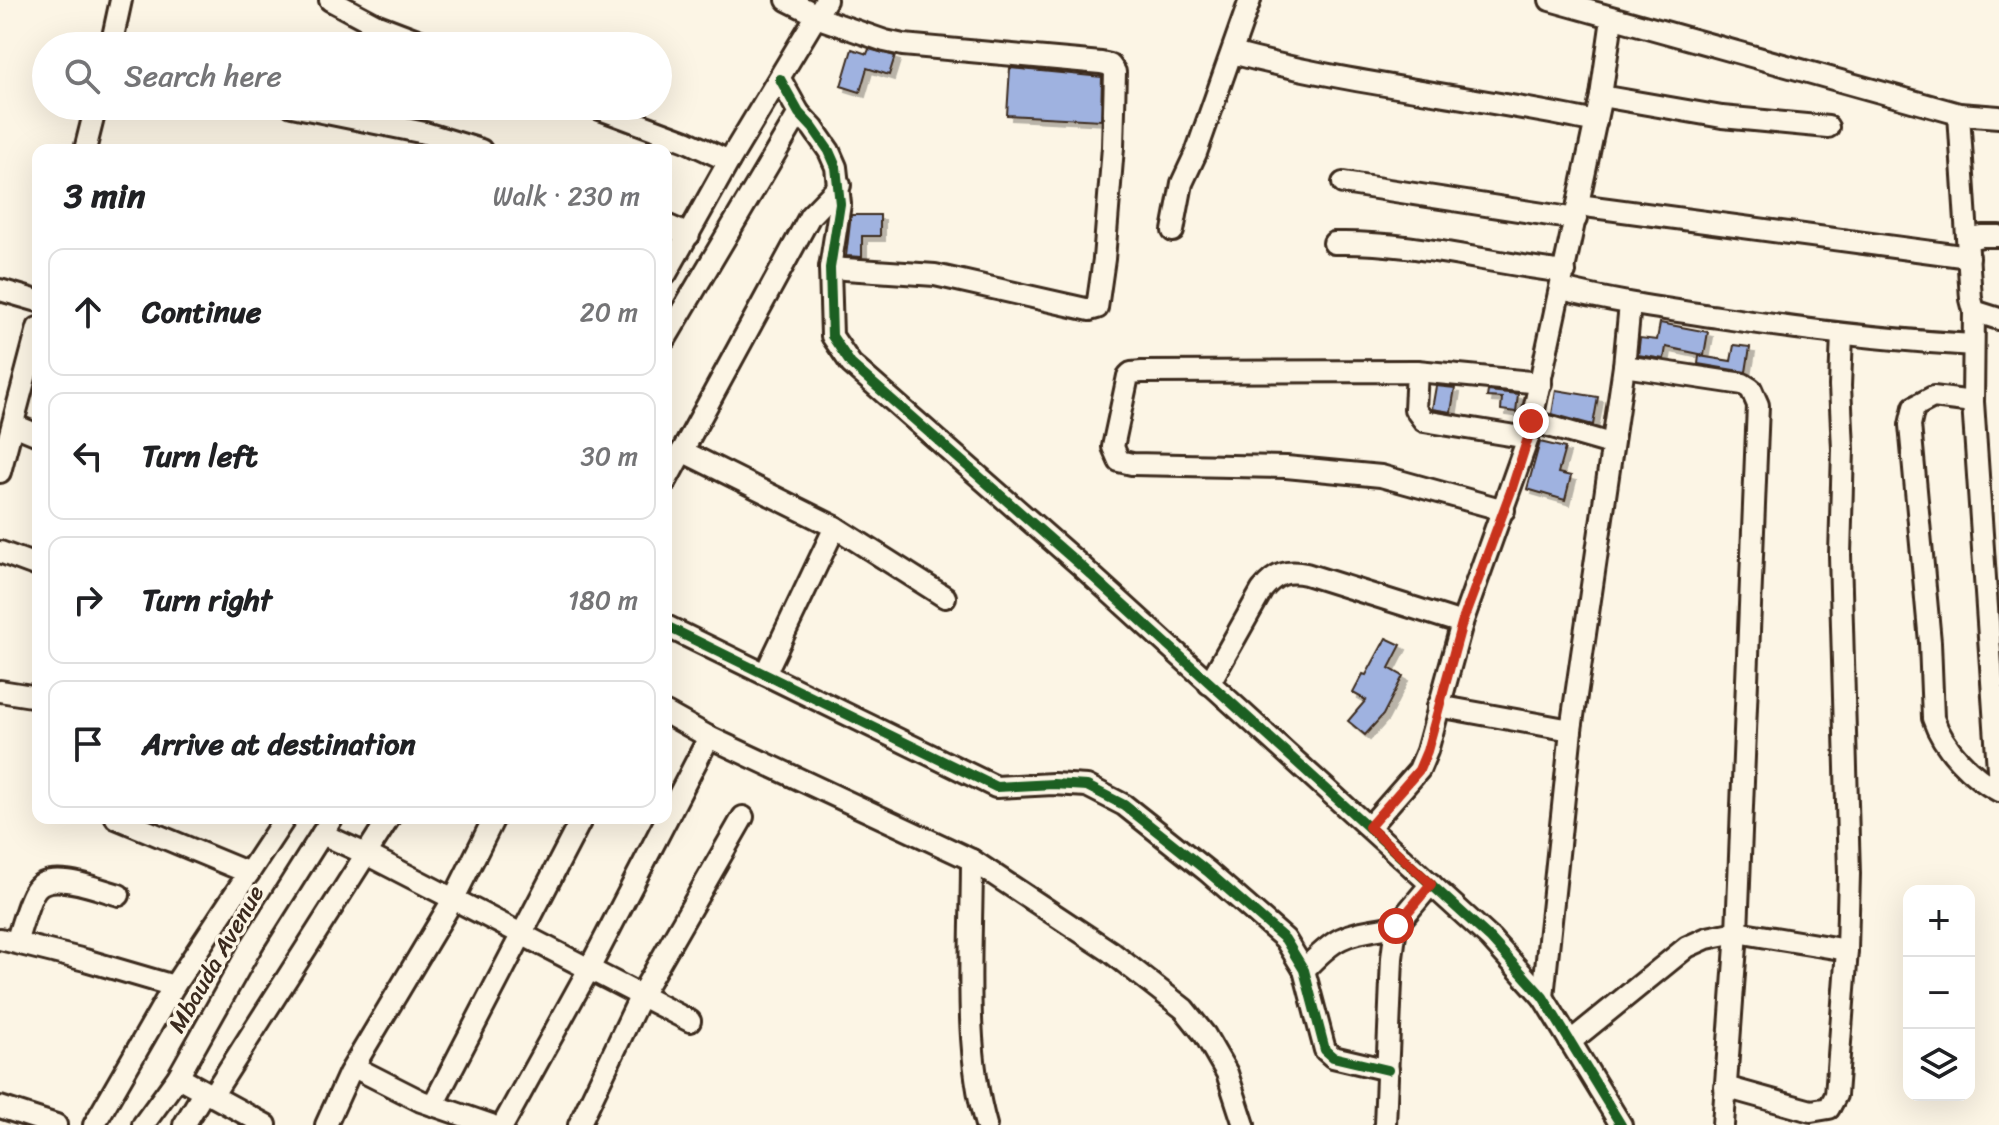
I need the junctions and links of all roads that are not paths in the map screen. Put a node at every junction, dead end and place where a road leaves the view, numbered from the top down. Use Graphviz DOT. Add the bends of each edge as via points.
graph roads {
  1 [pos="121,0"];
  2 [pos="330,0"];
  3 [pos="787,0"];
  4 [pos="1250,0"];
  5 [pos="1550,0"];
  6 [pos="821,9"];
  7 [pos="1612,19"];
  8 [pos="114,32"];
  9 [pos="396,32"];
  10 [pos="1232,53"];
  11 [pos="780,79"];
  12 [pos="1601,96"];
  13 [pos="799,113"];
  14 [pos="1959,114"];
  15 [pos="1999,117"];
  16 [pos="92,120"];
  17 [pos="361,120"];
  18 [pos="630,120"];
  19 [pos="1596,122"];
  20 [pos="1828,127"];
  21 [pos="86,144"];
  22 [pos="461,144"];
  23 [pos="729,161"];
  24 [pos="1343,183"];
  25 [pos="840,185"];
  26 [pos="1577,212"];
  27 [pos="672,228"];
  28 [pos="1173,231"];
  29 [pos="689,235"];
  30 [pos="1999,236"];
  31 [pos="1334,243"];
  32 [pos="1968,248"];
  33 [pos="672,264"];
  34 [pos="830,268"];
  35 [pos="1564,280"];
  36 [pos="0,290"];
  37 [pos="32,299"];
  38 [pos="1630,304"];
  39 [pos="1974,311"];
  40 [pos="1999,319"];
  41 [pos="672,328"];
  42 [pos="1842,334"];
  43 [pos="1973,345"];
  44 [pos="32,352"];
  45 [pos="1624,366"];
  46 [pos="1417,371"];
  47 [pos="1541,383"];
  48 [pos="1973,402"];
  49 [pos="14,425"];
  50 [pos="1530,430"];
  51 [pos="32,432"];
  52 [pos="1611,444"];
  53 [pos="682,451"];
  54 [pos="672,470"];
  55 [pos="0,472"];
  56 [pos="1504,510"];
  57 [pos="835,527"];
  58 [pos="0,552"];
  59 [pos="32,564"];
  60 [pos="945,597"];
  61 [pos="1462,623"];
  62 [pos="672,629"];
  63 [pos="765,674"];
  64 [pos="1209,684"];
  65 [pos="0,691"];
  66 [pos="32,696"];
  67 [pos="1438,706"];
  68 [pos="672,716"];
  69 [pos="1571,730"];
  70 [pos="709,737"];
  71 [pos="1999,784"];
  72 [pos="1999,791"];
  73 [pos="672,809"];
  74 [pos="743,817"];
  75 [pos="131,824"];
  76 [pos="281,824"];
  77 [pos="386,824"];
  78 [pos="491,824"];
  79 [pos="579,824"];
  80 [pos="664,824"];
  81 [pos="327,826"];
  82 [pos="1369,827"];
  83 [pos="368,855"];
  84 [pos="972,860"];
  85 [pos="249,873"];
  86 [pos="1431,884"];
  87 [pos="119,895"];
  88 [pos="454,898"];
  89 [pos="1396,926"];
  90 [pos="1737,932"];
  91 [pos="521,934"];
  92 [pos="8,941"];
  93 [pos="1847,950"];
  94 [pos="589,969"];
  95 [pos="1304,970"];
  96 [pos="174,986"];
  97 [pos="641,995"];
  98 [pos="1543,997"];
  99 [pos="690,1021"];
  100 [pos="1570,1042"];
  101 [pos="354,1067"];
  102 [pos="1388,1070"];
  103 [pos="178,1077"];
  104 [pos="1725,1087"];
  105 [pos="208,1094"];
  106 [pos="433,1105"];
  107 [pos="0,1107"];
  108 [pos="1606,1116"];
  109 [pos="56,1125"];
  110 [pos="94,1125"];
  111 [pos="143,1125"];
  112 [pos="184,1125"];
  113 [pos="266,1125"];
  114 [pos="326,1125"];
  115 [pos="491,1125"];
  116 [pos="503,1125"];
  117 [pos="579,1125"];
  118 [pos="986,1125"];
  119 [pos="1244,1125"];
  120 [pos="1385,1125"];
  121 [pos="1621,1125"];
  122 [pos="1723,1125"];
  1 -- 8 [label="street"];
  2 -- 9 [label="street"];
  3 -- 6 [label="street" via="815,14"];
  4 -- 10 [label="street"];
  5 -- 7 [label="street"];
  6 -- 11 [label="street"];
  6 -- 34 [label="street" via="885,41 1101,63 1115,72 1097,308 935,275"];
  7 -- 12 [label="street"];
  7 -- 14 [label="street"];
  10 -- 19 [label="street"];
  10 -- 28 [label="street" via="1182,183"];
  11 -- 13 [label="street"];
  11 -- 23 [label="street"];
  12 -- 19 [label="street"];
  12 -- 20 [label="street" via="1722,117"];
  13 -- 25 [label="street" via="829,151"];
  13 -- 41 [label="street"];
  14 -- 15 [label="street"];
  14 -- 32 [label="street"];
  16 -- 21 [label="street"];
  17 -- 22 [label="street"];
  18 -- 23 [label="street"];
  19 -- 26 [label="street"];
  23 -- 29 [label="street"];
  24 -- 26 [label="street"];
  25 -- 34 [label="street"];
  25 -- 53 [label="street" via="810,216"];
  26 -- 32 [label="street"];
  26 -- 35 [label="street"];
  27 -- 29 [label="street"];
  29 -- 33 [label="street"];
  30 -- 32 [label="street"];
  31 -- 35 [label="street" via="1401,246"];
  32 -- 39 [label="street"];
  34 -- 64 [label="street" via="832,336 851,364"];
  35 -- 38 [label="street"];
  35 -- 47 [label="street"];
  36 -- 37 [label="street"];
  38 -- 42 [label="street"];
  38 -- 45 [label="street"];
  39 -- 40 [label="street"];
  39 -- 43 [label="street"];
  42 -- 43 [label="street"];
  42 -- 93 [label="street"];
  43 -- 48 [label="street"];
  44 -- 49 [label="street"];
  45 -- 52 [label="street"];
  45 -- 90 [label="street" via="1743,384 1758,405"];
  46 -- 47 [label="street"];
  46 -- 50 [label="street" via="1415,409 1424,421"];
  46 -- 56 [label="street" via="1131,373 1114,454 1132,464 1286,467 1381,476"];
  47 -- 50 [label="street"];
  48 -- 71 [label="street"];
  48 -- 72 [label="street" via="1933,397 1914,407 1910,425 1933,718 1954,753"];
  49 -- 51 [label="street"];
  49 -- 55 [label="street"];
  50 -- 52 [label="street"];
  50 -- 56 [label="street"];
  52 -- 69 [label="street"];
  53 -- 54 [label="street"];
  53 -- 57 [label="street"];
  56 -- 61 [label="street"];
  57 -- 60 [label="street"];
  57 -- 63 [label="street"];
  58 -- 59 [label="street"];
  61 -- 64 [label="street" via="1306,574 1281,573 1262,590"];
  61 -- 67 [label="street"];
  62 -- 63 [label="street"];
  63 -- 95 [label="street" via="996,787 1087,786 1124,805 1285,939"];
  64 -- 82 [label="street"];
  65 -- 66 [label="street"];
  67 -- 69 [label="street"];
  67 -- 82 [label="street" via="1419,770"];
  68 -- 70 [label="street"];
  69 -- 98 [label="street"];
  70 -- 73 [label="street"];
  70 -- 84 [label="street"];
  74 -- 97 [label="street"];
  75 -- 85 [label="street"];
  76 -- 85 [label="street"];
  77 -- 83 [label="street"];
  78 -- 88 [label="street"];
  79 -- 91 [label="street"];
  80 -- 94 [label="street"];
  81 -- 83 [label="street"];
  81 -- 103 [label="street, Mbauda Avenue"];
  82 -- 86 [label="street"];
  83 -- 88 [label="street"];
  83 -- 105 [label="street"];
  84 -- 118 [label="street" via="973,1017 978,1098"];
  84 -- 119 [label="street" via="1111,952 1184,1009 1227,1073"];
  85 -- 96 [label="street"];
  86 -- 89 [label="street"];
  86 -- 98 [label="street"];
  87 -- 92 [label="street" via="68,880 48,881 36,888"];
  88 -- 91 [label="street"];
  88 -- 101 [label="street"];
  89 -- 95 [label="street" via="1335,940"];
  89 -- 102 [label="street"];
  90 -- 93 [label="street"];
  90 -- 100 [label="street" via="1687,947"];
  90 -- 104 [label="street"];
  91 -- 94 [label="street"];
  91 -- 106 [label="street"];
  92 -- 96 [label="street"];
  93 -- 104 [label="street" via="1833,1104 1811,1111"];
  94 -- 97 [label="street"];
  94 -- 116 [label="street"];
  95 -- 102 [label="street" via="1325,1050 1333,1057"];
  96 -- 110 [label="street"];
  97 -- 99 [label="street"];
  97 -- 117 [label="street"];
  98 -- 100 [label="street"];
  100 -- 108 [label="street"];
  101 -- 106 [label="street"];
  101 -- 114 [label="street"];
  102 -- 120 [label="street"];
  103 -- 105 [label="street"];
  103 -- 111 [label="street, Mbauda Avenue"];
  104 -- 122 [label="street"];
  105 -- 112 [label="street"];
  105 -- 113 [label="street"];
  106 -- 115 [label="street"];
  107 -- 109 [label="street"];
  108 -- 121 [label="street"];
}
